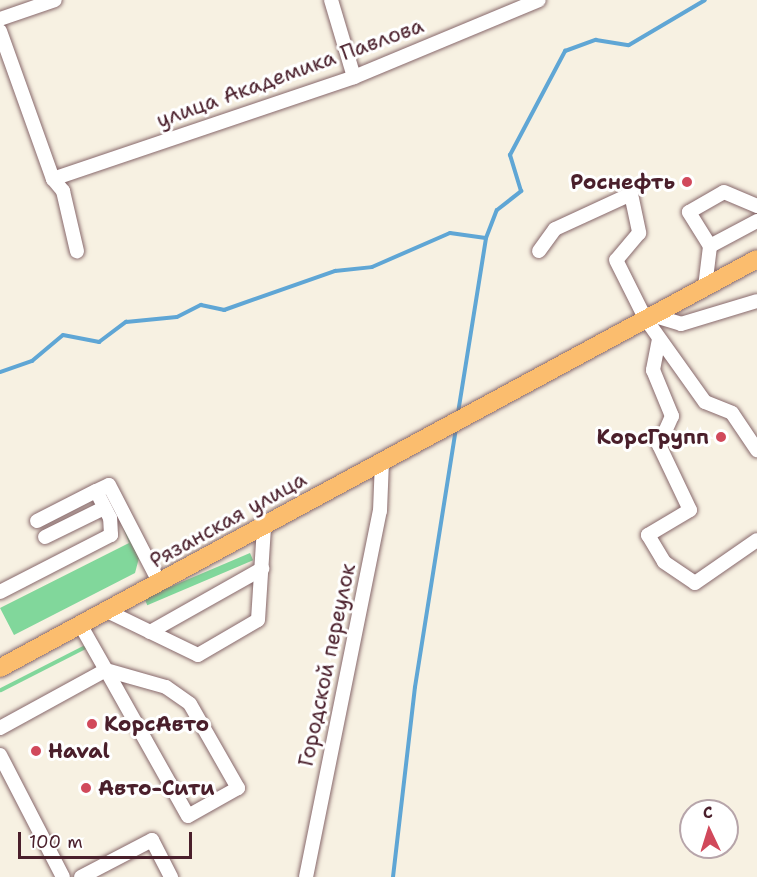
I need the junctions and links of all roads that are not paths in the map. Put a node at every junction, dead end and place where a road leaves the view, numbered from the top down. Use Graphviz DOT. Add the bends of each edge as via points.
graph roads {
  1 [pos="55,0"];
  2 [pos="331,0"];
  3 [pos="539,0"];
  4 [pos="0,19"];
  5 [pos="0,31"];
  6 [pos="354,77"];
  7 [pos="53,179"];
  8 [pos="757,206"];
  9 [pos="757,221"];
  10 [pos="710,246"];
  11 [pos="77,251"];
  12 [pos="539,251"];
  13 [pos="757,259"];
  14 [pos="705,286"];
  15 [pos="757,301"];
  16 [pos="649,317"];
  17 [pos="659,339"];
  18 [pos="757,450"];
  19 [pos="382,461"];
  20 [pos="96,491"];
  21 [pos="104,508"];
  22 [pos="37,521"];
  23 [pos="264,527"];
  24 [pos="45,537"];
  25 [pos="757,540"];
  26 [pos="262,569"];
  27 [pos="160,584"];
  28 [pos="0,592"];
  29 [pos="107,611"];
  30 [pos="81,626"];
  31 [pos="150,632"];
  32 [pos="0,668"];
  33 [pos="106,670"];
  34 [pos="0,728"];
  35 [pos="0,755"];
  36 [pos="63,877"];
  37 [pos="81,877"];
  38 [pos="171,877"];
  39 [pos="306,877"];
  1 -- 4 [label="street"];
  2 -- 6 [label="street"];
  3 -- 6 [label="street, улица Академика Павлова"];
  5 -- 7 [label="street"];
  6 -- 7 [label="street, улица Академика Павлова"];
  7 -- 11 [label="street" via="63,191"];
  8 -- 10 [label="street" via="724,192 689,212"];
  9 -- 10 [label="street"];
  10 -- 14 [label="street"];
  12 -- 16 [label="street" via="555,229 632,194 639,233 616,260"];
  13 -- 14 [label="main road, Рязанская улица"];
  14 -- 16 [label="main road, Рязанская улица"];
  15 -- 16 [label="street" via="681,324"];
  16 -- 17 [label="street"];
  16 -- 19 [label="main road, Рязанская улица"];
  17 -- 18 [label="street" via="705,402 732,412"];
  17 -- 25 [label="street" via="653,370 672,416 659,445 690,510 648,535 664,562 695,583"];
  19 -- 23 [label="main road, Рязанская улица"];
  19 -- 39 [label="street, Городской переулок" via="380,511"];
  20 -- 21 [label="street"];
  20 -- 22 [label="street"];
  20 -- 27 [label="street" via="111,487"];
  21 -- 24 [label="street"];
  21 -- 28 [label="street" via="111,535"];
  23 -- 26 [label="street"];
  23 -- 27 [label="main road, Рязанская улица"];
  26 -- 31 [label="street"];
  26 -- 31 [label="street" via="258,620 198,656"];
  27 -- 29 [label="main road, Рязанская улица"];
  29 -- 30 [label="main road, Рязанская улица"];
  29 -- 31 [label="street"];
  30 -- 32 [label="main road, Рязанская улица"];
  30 -- 33 [label="street"];
  33 -- 33 [label="street" via="166,687 190,704 238,788 188,816"];
  33 -- 34 [label="street"];
  35 -- 36 [label="street"];
  37 -- 38 [label="street" via="152,840"];
}
